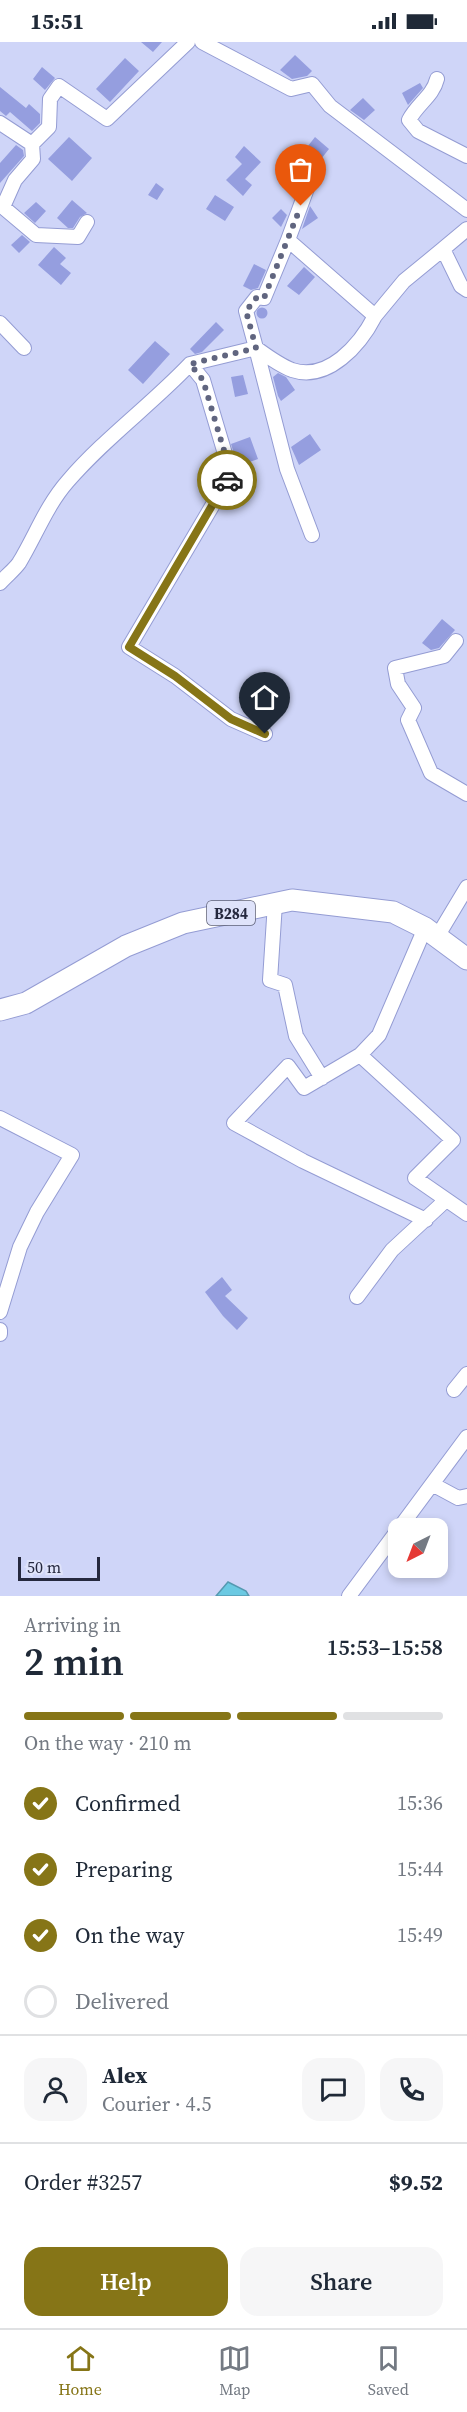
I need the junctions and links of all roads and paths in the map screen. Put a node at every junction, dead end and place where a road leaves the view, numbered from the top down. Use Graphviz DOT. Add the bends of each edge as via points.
graph roads {
  1 [pos="188,42"];
  2 [pos="202,42"];
  3 [pos="437,79"];
  4 [pos="0,123"];
  5 [pos="32,144"];
  6 [pos="467,156"];
  7 [pos="313,172"];
  8 [pos="467,210"];
  9 [pos="87,222"];
  10 [pos="467,229"];
  11 [pos="288,240"];
  12 [pos="443,249"];
  13 [pos="467,290"];
  14 [pos="375,316"];
  15 [pos="0,323"];
  16 [pos="24,348"];
  17 [pos="256,348"];
  18 [pos="190,364"];
  19 [pos="312,535"];
  20 [pos="0,583"];
  21 [pos="456,641"];
  22 [pos="265,734"];
  23 [pos="467,795"];
  24 [pos="467,887"];
  25 [pos="275,903"];
  26 [pos="431,933"];
  27 [pos="467,959"];
  28 [pos="0,1010"];
  29 [pos="360,1054"];
  30 [pos="322,1078"];
  31 [pos="0,1118"];
  32 [pos="446,1200"];
  33 [pos="467,1214"];
  34 [pos="426,1220"];
  35 [pos="357,1297"];
  36 [pos="0,1312"];
  37 [pos="467,1374"];
  38 [pos="454,1390"];
  39 [pos="467,1437"];
  40 [pos="432,1484"];
  41 [pos="467,1496"];
  42 [pos="349,1596"];
  1 -- 5 [label="street" via="107,119 58,86 50,99 49,127"];
  2 -- 8 [label="street" via="291,89 312,84 330,106"];
  3 -- 6 [label="street" via="434,90 409,120 418,131"];
  4 -- 5 [label="street"];
  5 -- 9 [label="street" via="33,159 15,180 3,207 36,235 78,237"];
  7 -- 11 [label="street"];
  10 -- 12 [label="street"];
  11 -- 14 [label="street"];
  11 -- 17 [label="street" via="264,298 257,297 246,311"];
  12 -- 13 [label="street" via="461,286"];
  12 -- 14 [label="street" via="404,281"];
  14 -- 17 [label="street" via="351,349 314,373 292,370"];
  15 -- 16 [label="street"];
  17 -- 18 [label="street"];
  17 -- 19 [label="street" via="287,469"];
  18 -- 20 [label="street" via="102,444 68,481 50,504 18,564"];
  18 -- 22 [label="street" via="203,380 231,474 129,647 231,719"];
  21 -- 23 [label="street" via="444,656 395,668 398,684 414,708 408,720 431,773"];
  24 -- 26 [label="street"];
  25 -- 26 [label="main road, B284" via="292,900 393,912"];
  25 -- 28 [label="main road, B284" via="183,923 126,946 26,1003"];
  25 -- 30 [label="street" via="270,980 285,985 296,1036"];
  26 -- 27 [label="main road, B284"];
  26 -- 29 [label="street" via="379,1035"];
  29 -- 30 [label="street"];
  29 -- 32 [label="street" via="453,1140 415,1178"];
  30 -- 34 [label="street" via="304,1088 288,1066 234,1123"];
  31 -- 36 [label="street" via="72,1155 24,1239"];
  32 -- 33 [label="street"];
  32 -- 34 [label="street"];
  34 -- 35 [label="street" via="392,1250"];
  37 -- 38 [label="street"];
  39 -- 40 [label="street"];
  40 -- 41 [label="street" via="458,1498"];
  40 -- 42 [label="street"];
}
